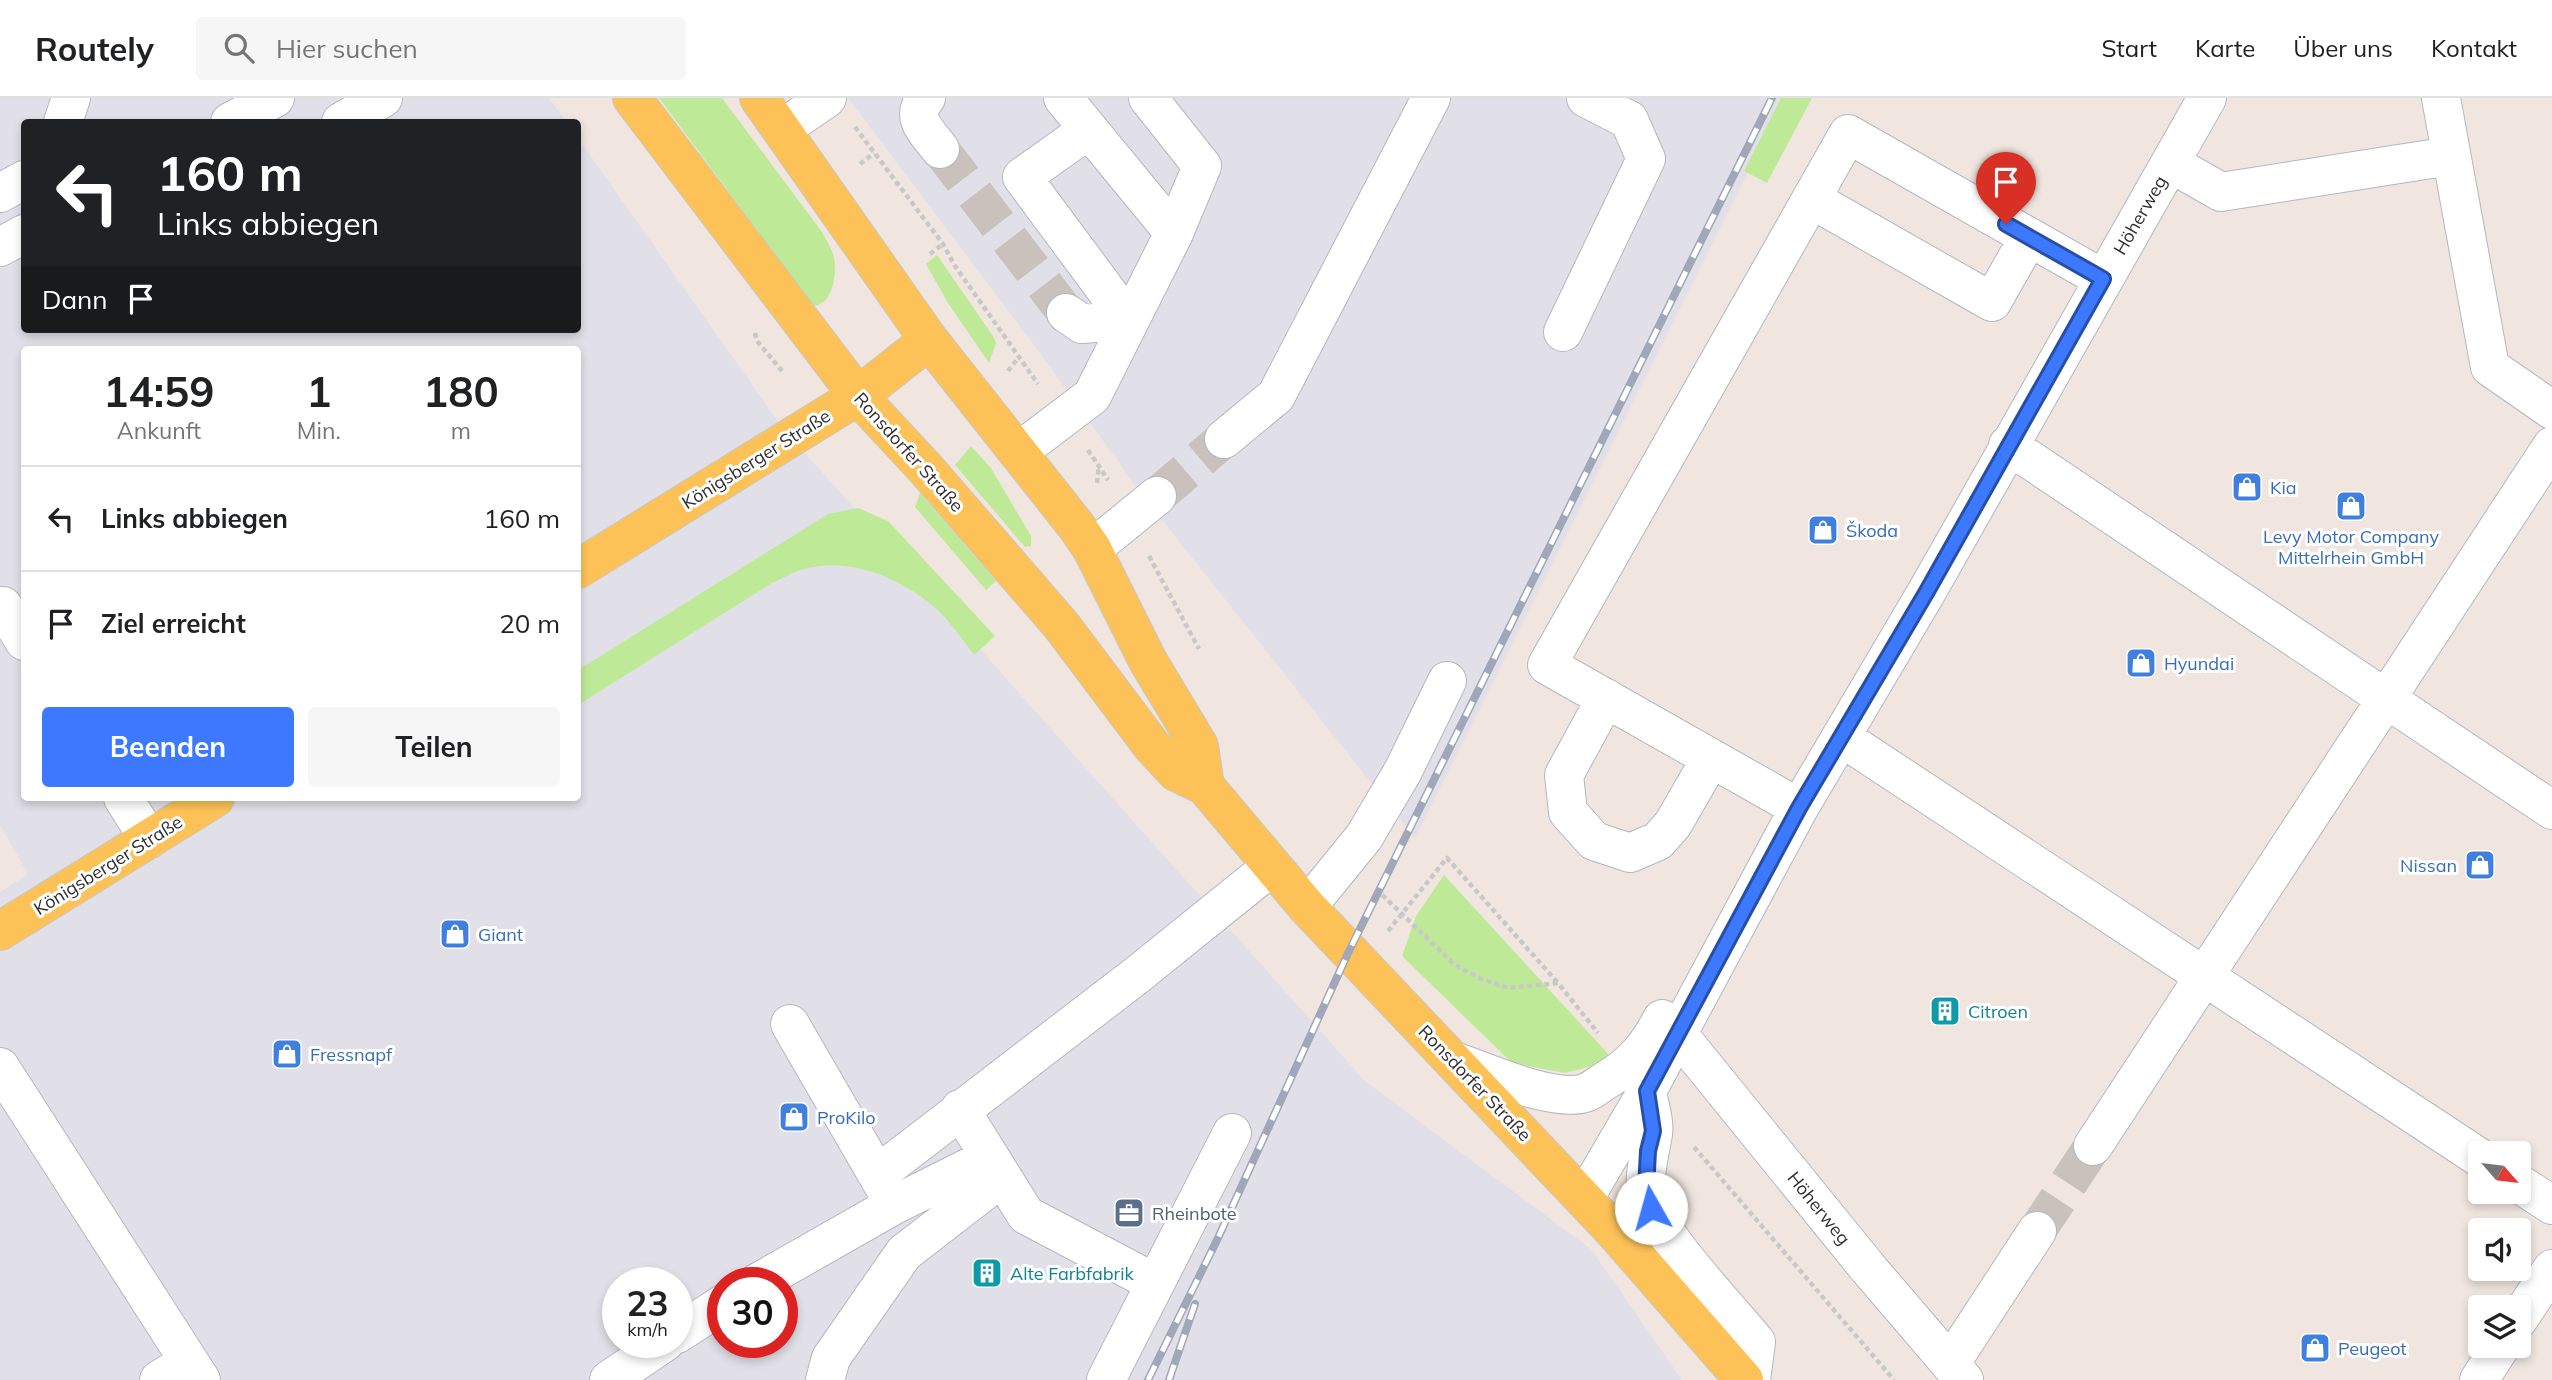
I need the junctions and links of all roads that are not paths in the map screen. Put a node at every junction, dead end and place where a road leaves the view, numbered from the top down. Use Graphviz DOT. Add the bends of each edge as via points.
graph roads {
  1 [pos="71,98"];
  2 [pos="275,98"];
  3 [pos="632,98"];
  4 [pos="759,98"];
  5 [pos="926,98"];
  6 [pos="1063,98"];
  7 [pos="1148,98"];
  8 [pos="1431,98"];
  9 [pos="1586,98"];
  10 [pos="2207,98"];
  11 [pos="2441,98"];
  12 [pos="839,109"];
  13 [pos="64,119"];
  14 [pos="236,119"];
  15 [pos="782,129"];
  16 [pos="1088,130"];
  17 [pos="940,149"];
  18 [pos="2450,156"];
  19 [pos="2170,163"];
  20 [pos="21,182"];
  21 [pos="0,194"];
  22 [pos="1811,199"];
  23 [pos="1174,233"];
  24 [pos="21,236"];
  25 [pos="2029,237"];
  26 [pos="0,247"];
  27 [pos="2103,279"];
  28 [pos="1066,313"];
  29 [pos="1128,320"];
  30 [pos="1563,332"];
  31 [pos="929,340"];
  32 [pos="858,396"];
  33 [pos="2552,410"];
  34 [pos="1224,439"];
  35 [pos="2008,445"];
  36 [pos="1018,452"];
  37 [pos="2549,459"];
  38 [pos="1157,496"];
  39 [pos="1092,549"];
  40 [pos="581,567"];
  41 [pos="3,606"];
  42 [pos="21,636"];
  43 [pos="1447,681"];
  44 [pos="1606,698"];
  45 [pos="2385,700"];
  46 [pos="1841,737"];
  47 [pos="1711,758"];
  48 [pos="1205,786"];
  49 [pos="125,801"];
  50 [pos="210,801"];
  51 [pos="1799,808"];
  52 [pos="2552,810"];
  53 [pos="149,839"];
  54 [pos="1271,867"];
  55 [pos="1307,907"];
  56 [pos="0,931"];
  57 [pos="2204,976"];
  58 [pos="1701,989"];
  59 [pos="790,1024"];
  60 [pos="1678,1034"];
  61 [pos="1454,1061"];
  62 [pos="0,1067"];
  63 [pos="1647,1091"];
  64 [pos="960,1109"];
  65 [pos="1232,1133"];
  66 [pos="2092,1146"];
  67 [pos="2468,1150"];
  68 [pos="996,1167"];
  69 [pos="886,1189"];
  70 [pos="2531,1191"];
  71 [pos="1584,1199"];
  72 [pos="2552,1205"];
  73 [pos="2037,1231"];
  74 [pos="904,1252"];
  75 [pos="780,1267"];
  76 [pos="2552,1269"];
  77 [pos="1155,1283"];
  78 [pos="2531,1300"];
  79 [pos="641,1358"];
  80 [pos="2493,1358"];
  81 [pos="1956,1372"];
  82 [pos="183,1374"];
  83 [pos="609,1380"];
  84 [pos="825,1380"];
  85 [pos="1105,1380"];
  86 [pos="1744,1380"];
  87 [pos="1751,1380"];
  88 [pos="2479,1380"];
  1 -- 13 [label="street"];
  2 -- 14 [label="street"];
  3 -- 32 [label="main road, Ronsdorfer Straße"];
  4 -- 15 [label="main road"];
  5 -- 17 [label="street" via="918,108 919,122"];
  6 -- 16 [label="street"];
  7 -- 23 [label="street" via="1202,166"];
  8 -- 34 [label="street" via="1276,396"];
  9 -- 30 [label="street" via="1629,120 1646,159"];
  10 -- 19 [label="street, Höherweg"];
  11 -- 18 [label="street"];
  12 -- 15 [label="street"];
  15 -- 31 [label="main road"];
  16 -- 23 [label="street"];
  16 -- 29 [label="street" via="1022,177"];
  18 -- 19 [label="street" via="2221,192"];
  18 -- 33 [label="street" via="2490,367"];
  19 -- 27 [label="street, Höherweg"];
  20 -- 21 [label="street"];
  22 -- 25 [label="street" via="1992,302"];
  22 -- 25 [label="street" via="1848,134"];
  22 -- 44 [label="street" via="1547,665"];
  23 -- 29 [label="street"];
  24 -- 26 [label="street"];
  25 -- 27 [label="street"];
  27 -- 35 [label="street, Höherweg"];
  28 -- 29 [label="street" via="1082,324"];
  29 -- 36 [label="street" via="1092,396"];
  31 -- 32 [label="main road, Königsberger Straße"];
  31 -- 36 [label="main road"];
  32 -- 40 [label="main road, Königsberger Straße"];
  32 -- 48 [label="main road, Ronsdorfer Straße" via="1061,625 1152,746 1176,772"];
  35 -- 45 [label="street"];
  35 -- 46 [label="street, Höherweg"];
  36 -- 39 [label="main road"];
  37 -- 45 [label="street"];
  38 -- 39 [label="street"];
  39 -- 48 [label="main road" via="1148,661 1199,746"];
  41 -- 42 [label="street"];
  43 -- 55 [label="street" via="1364,837"];
  44 -- 47 [label="street"];
  44 -- 47 [label="street" via="1564,775 1567,812 1594,841 1630,853 1658,841"];
  45 -- 52 [label="street"];
  45 -- 57 [label="street"];
  46 -- 51 [label="street, Höherweg"];
  46 -- 57 [label="street"];
  47 -- 51 [label="street"];
  48 -- 54 [label="main road, Ronsdorfer Straße"];
  49 -- 53 [label="street"];
  50 -- 53 [label="main road, Königsberger Straße"];
  51 -- 58 [label="street, Höherweg"];
  53 -- 56 [label="main road, Königsberger Straße"];
  54 -- 55 [label="main road, Ronsdorfer Straße"];
  54 -- 64 [label="street"];
  55 -- 61 [label="main road, Ronsdorfer Straße"];
  57 -- 66 [label="street"];
  57 -- 67 [label="street"];
  58 -- 60 [label="street, Höherweg"];
  58 -- 61 [label="street" via="1667,1008 1643,1052 1626,1068 1585,1093 1559,1094 1529,1087"];
  59 -- 69 [label="street"];
  60 -- 63 [label="street, Höherweg"];
  60 -- 81 [label="street, Höherweg"];
  61 -- 71 [label="main road, Ronsdorfer Straße"];
  62 -- 82 [label="street"];
  63 -- 71 [label="street, Höherweg"];
  63 -- 87 [label="street" via="1653,1131 1646,1193 1651,1208 1756,1342"];
  64 -- 68 [label="street"];
  64 -- 69 [label="street"];
  65 -- 77 [label="street"];
  68 -- 69 [label="street"];
  68 -- 74 [label="street"];
  68 -- 77 [label="street" via="1026,1215"];
  69 -- 74 [label="street"];
  69 -- 75 [label="street"];
  70 -- 72 [label="street"];
  71 -- 86 [label="main road, Ronsdorfer Straße"];
  73 -- 81 [label="street"];
  74 -- 84 [label="street" via="831,1358"];
  76 -- 78 [label="street"];
  77 -- 85 [label="street"];
  79 -- 83 [label="street"];
  80 -- 88 [label="street"];
}
